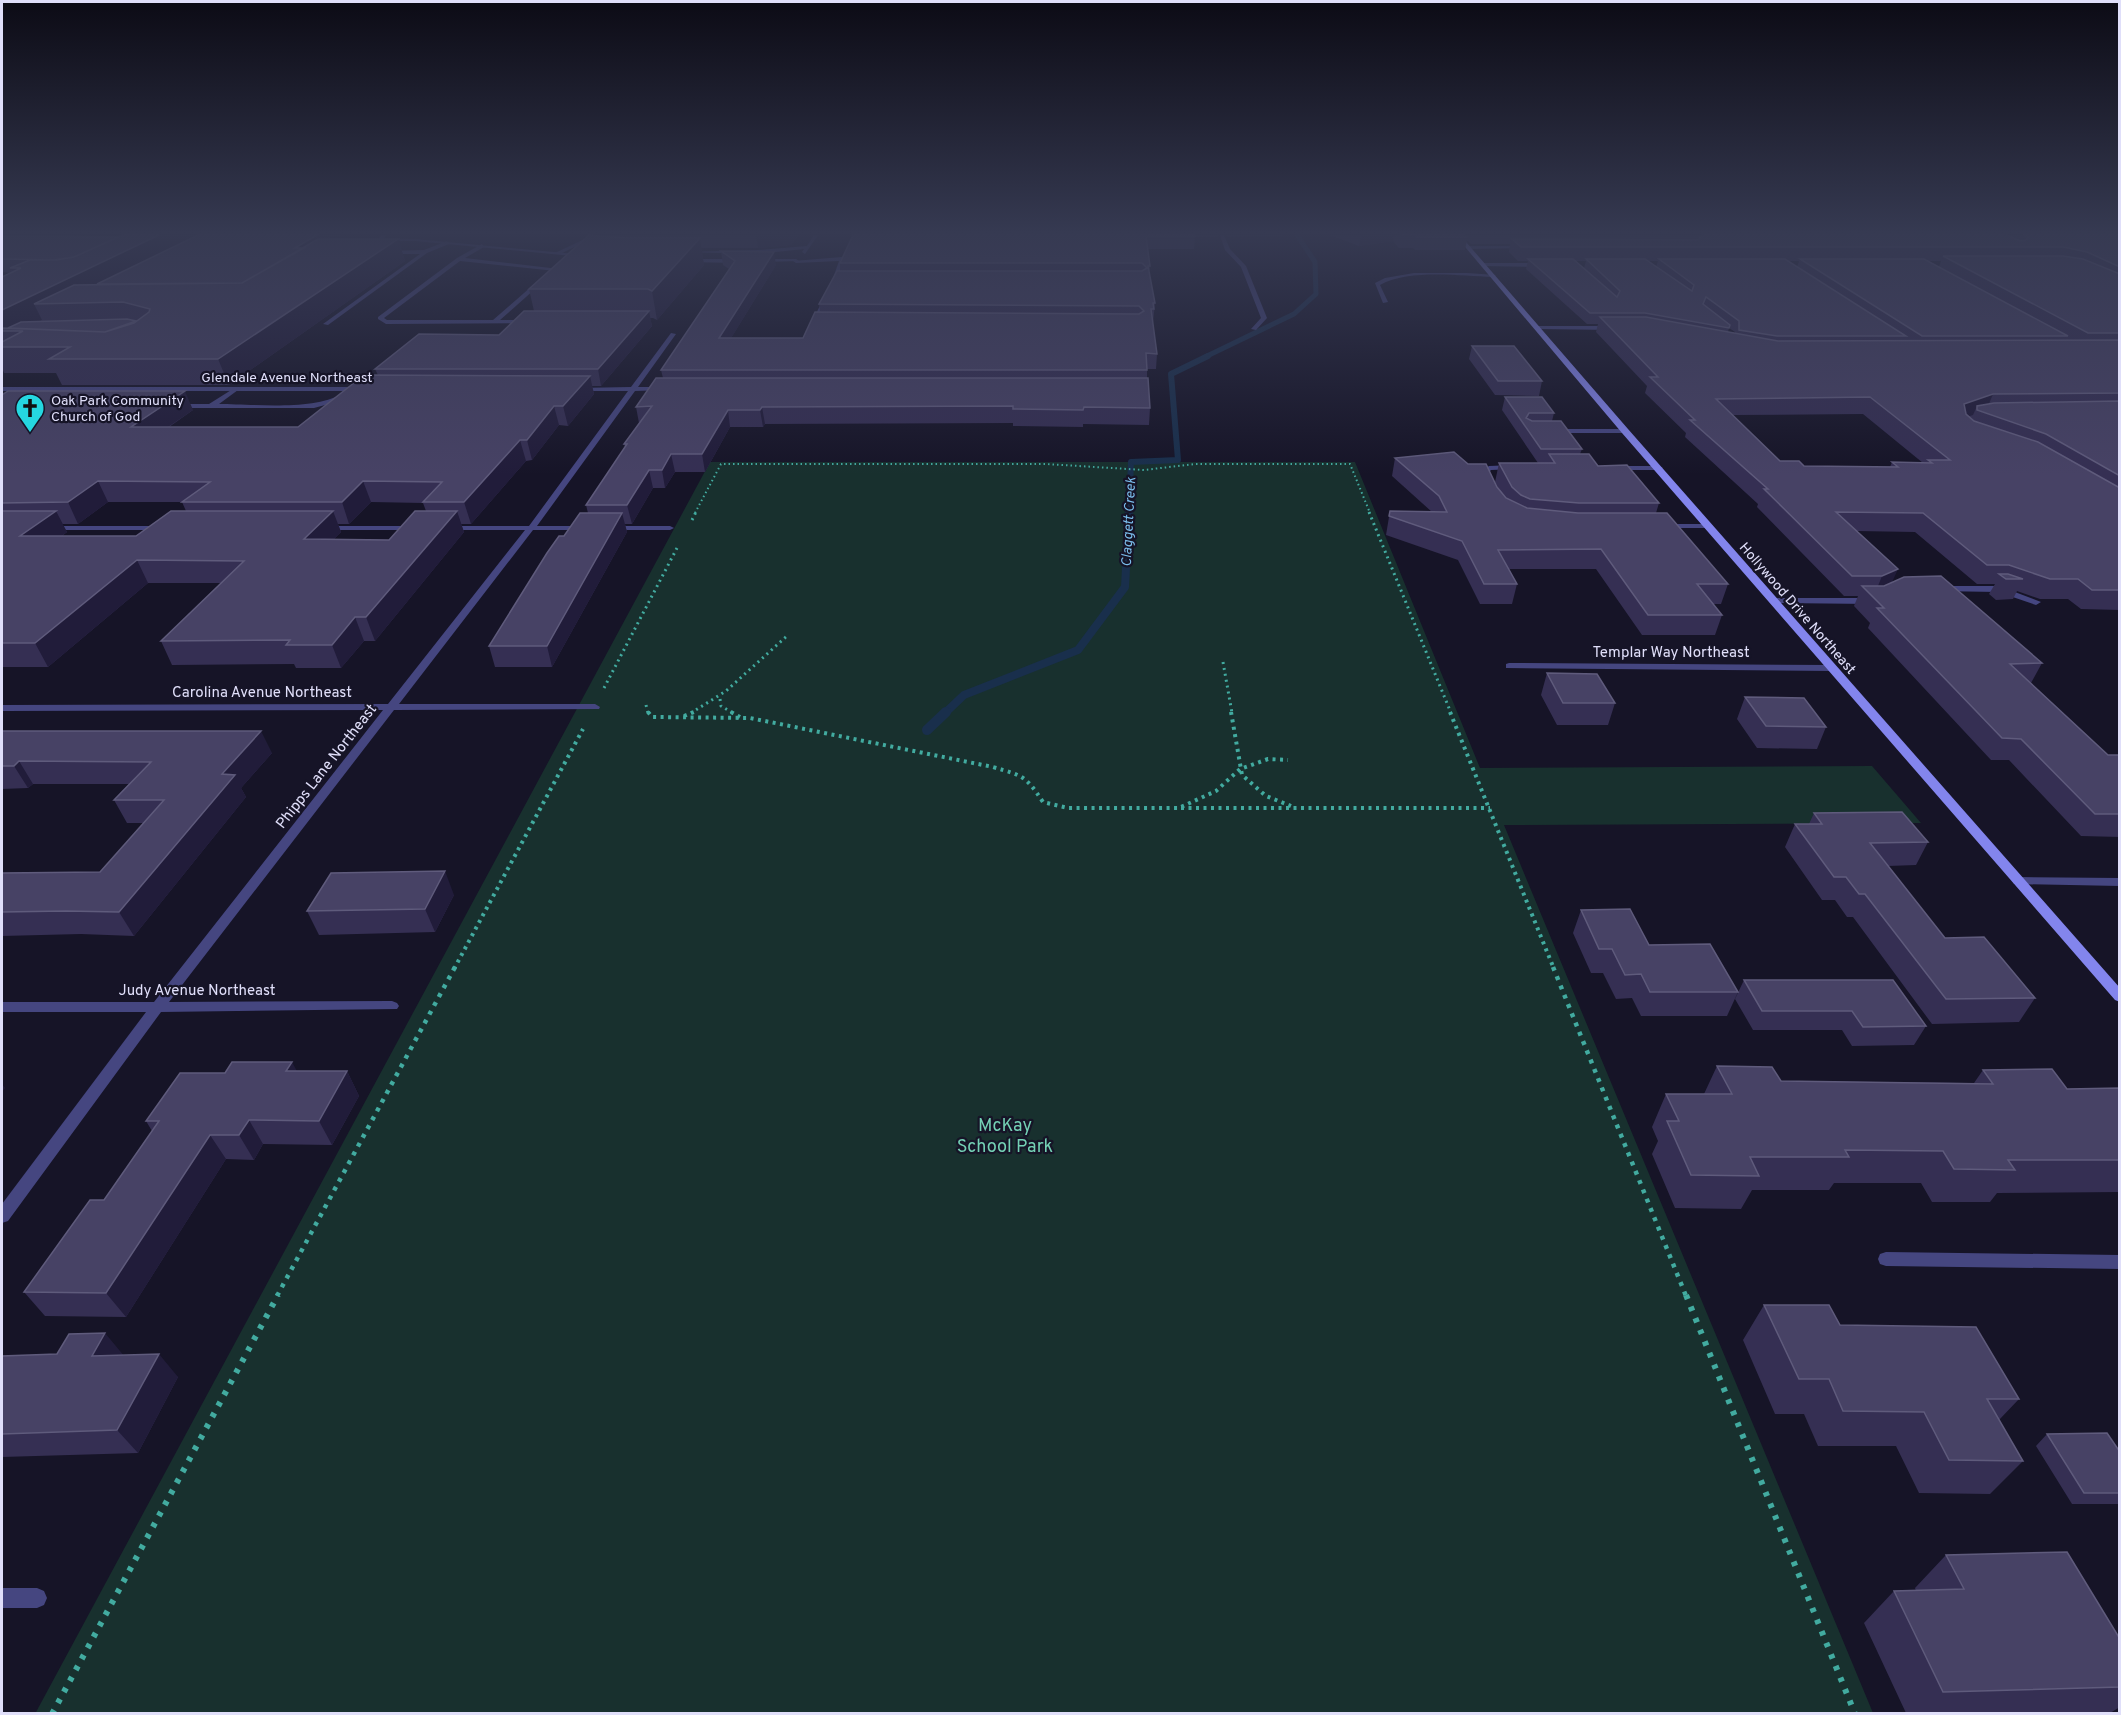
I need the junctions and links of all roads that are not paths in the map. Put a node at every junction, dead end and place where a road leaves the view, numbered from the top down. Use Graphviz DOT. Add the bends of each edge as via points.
graph roads {
  1 [pos="338,315"];
  2 [pos="384,315"];
  3 [pos="502,315"];
  4 [pos="817,315"];
  5 [pos="1263,315"];
  6 [pos="1527,315"];
  7 [pos="494,322"];
  8 [pos="540,322"];
  9 [pos="825,323"];
  10 [pos="326,324"];
  11 [pos="1538,328"];
  12 [pos="1619,328"];
  13 [pos="1254,329"];
  14 [pos="673,334"];
  15 [pos="2,388"];
  16 [pos="236,389"];
  17 [pos="350,389"];
  18 [pos="374,389"];
  19 [pos="574,389"];
  20 [pos="633,389"];
  21 [pos="669,389"];
  22 [pos="164,406"];
  23 [pos="211,406"];
  24 [pos="1541,431"];
  25 [pos="1625,431"];
  26 [pos="1522,467"];
  27 [pos="1602,468"];
  28 [pos="1659,468"];
  29 [pos="1492,487"];
  30 [pos="1652,526"];
  31 [pos="1709,526"];
  32 [pos="37,528"];
  33 [pos="166,528"];
  34 [pos="319,528"];
  35 [pos="425,528"];
  36 [pos="437,528"];
  37 [pos="531,528"];
  38 [pos="670,528"];
  39 [pos="1932,589"];
  40 [pos="1884,597"];
  41 [pos="1774,601"];
  42 [pos="2036,602"];
  43 [pos="1509,666"];
  44 [pos="1832,668"];
  45 [pos="391,707"];
  46 [pos="595,707"];
  47 [pos="2,708"];
  48 [pos="2018,881"];
  49 [pos="2120,882"];
  50 [pos="2120,997"];
  51 [pos="158,1006"];
  52 [pos="392,1006"];
  53 [pos="2,1007"];
  54 [pos="2,1216"];
  55 [pos="1886,1259"];
  56 [pos="2120,1262"];
  57 [pos="2,1598"];
  58 [pos="37,1598"];
  1 -- 10 [label="street"];
  2 -- 7 [label="street" via="380,318 386,322"];
  3 -- 7 [label="street"];
  4 -- 9 [label="street" via="813,323"];
  5 -- 13 [label="street"];
  6 -- 11 [label="street, Hollywood Drive Northeast"];
  7 -- 8 [label="street"];
  11 -- 12 [label="street"];
  11 -- 25 [label="street, Hollywood Drive Northeast"];
  14 -- 20 [label="street, Phipps Lane Northeast"];
  15 -- 16 [label="street, Glendale Avenue Northeast"];
  16 -- 17 [label="street, Glendale Avenue Northeast"];
  16 -- 23 [label="street"];
  17 -- 18 [label="street, Glendale Avenue Northeast"];
  17 -- 23 [label="street" via="334,401 314,406"];
  19 -- 20 [label="street"];
  20 -- 21 [label="street"];
  20 -- 37 [label="street, Phipps Lane Northeast"];
  22 -- 23 [label="street"];
  24 -- 25 [label="street"];
  25 -- 28 [label="street, Hollywood Drive Northeast"];
  26 -- 29 [label="street" via="1489,468 1484,472"];
  27 -- 28 [label="street"];
  28 -- 31 [label="street, Hollywood Drive Northeast"];
  30 -- 31 [label="street"];
  31 -- 41 [label="street, Hollywood Drive Northeast"];
  32 -- 33 [label="street"];
  34 -- 35 [label="street"];
  36 -- 37 [label="street"];
  37 -- 38 [label="street"];
  37 -- 45 [label="street, Phipps Lane Northeast"];
  39 -- 42 [label="street" via="1999,589"];
  40 -- 41 [label="street" via="1875,601"];
  41 -- 44 [label="street, Hollywood Drive Northeast"];
  43 -- 44 [label="street, Templar Way Northeast"];
  44 -- 48 [label="street, Hollywood Drive Northeast"];
  45 -- 46 [label="street, Carolina Avenue Northeast"];
  45 -- 47 [label="street, Carolina Avenue Northeast"];
  45 -- 51 [label="street, Phipps Lane Northeast"];
  48 -- 49 [label="street"];
  48 -- 50 [label="street, Hollywood Drive Northeast"];
  51 -- 52 [label="street, Judy Avenue Northeast"];
  51 -- 53 [label="street, Judy Avenue Northeast"];
  51 -- 54 [label="street, Phipps Lane Northeast"];
  55 -- 56 [label="street"];
  57 -- 58 [label="street"];
}
